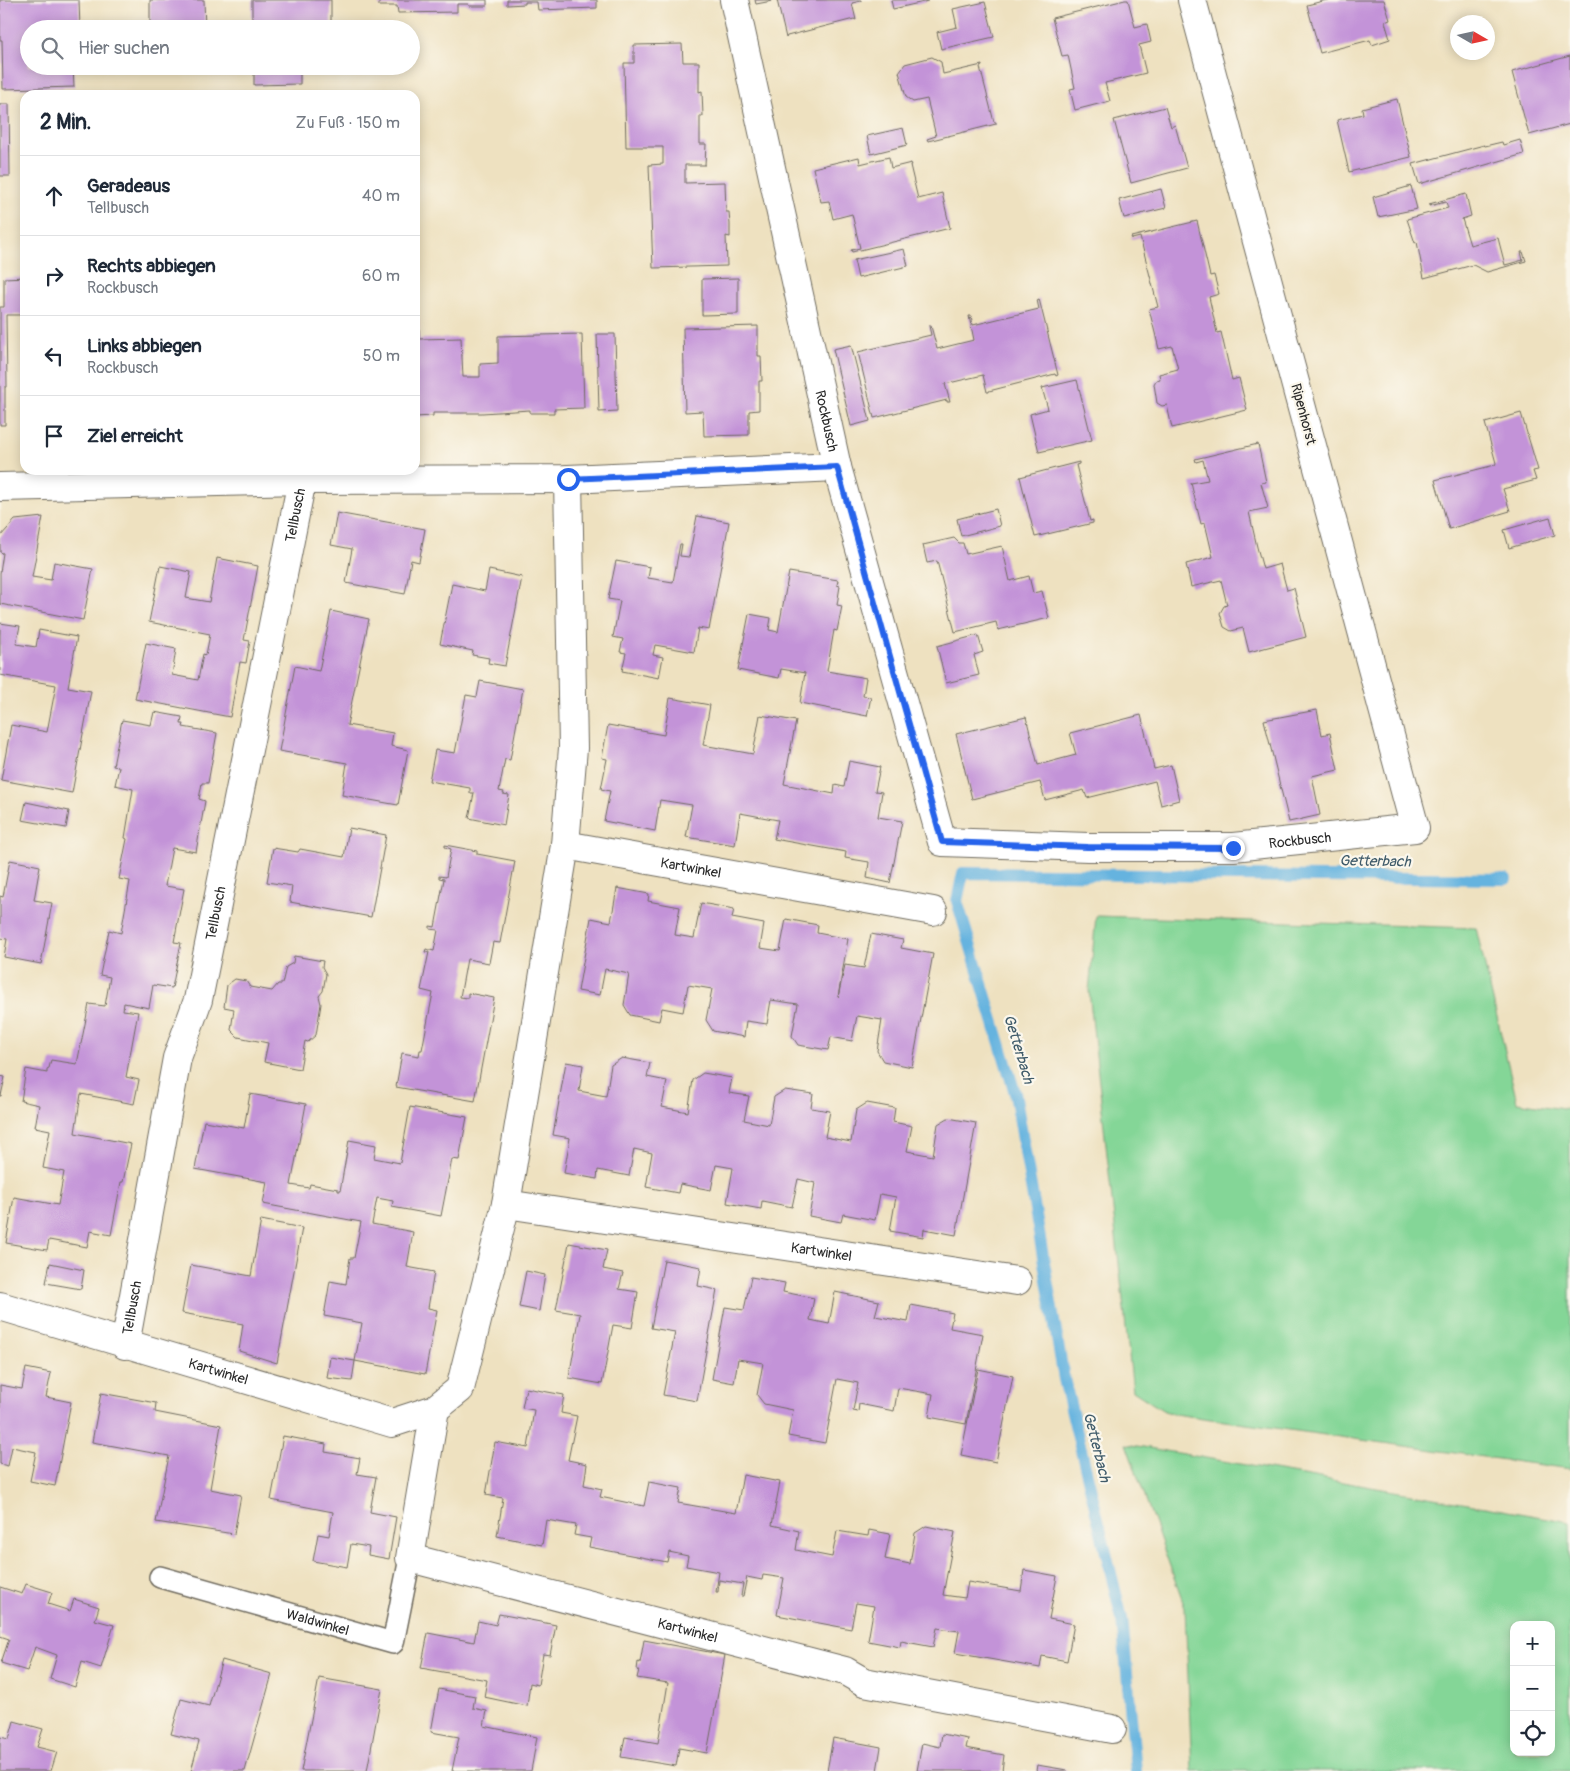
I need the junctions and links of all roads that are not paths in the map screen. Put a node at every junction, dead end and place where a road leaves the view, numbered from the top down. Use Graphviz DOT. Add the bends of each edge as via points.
graph roads {
  1 [pos="734,0"];
  2 [pos="1192,0"];
  3 [pos="837,467"];
  4 [pos="347,475"];
  5 [pos="568,479"];
  6 [pos="302,480"];
  7 [pos="0,487"];
  8 [pos="1415,828"];
  9 [pos="565,846"];
  10 [pos="933,911"];
  11 [pos="506,1204"];
  12 [pos="1017,1280"];
  13 [pos="0,1306"];
  14 [pos="125,1345"];
  15 [pos="434,1409"];
  16 [pos="410,1558"];
  17 [pos="160,1577"];
  18 [pos="1112,1729"];
  1 -- 3 [label="street, Rockbusch"];
  2 -- 8 [label="street, Ripenhorst"];
  3 -- 5 [label="street, Tellbusch"];
  3 -- 8 [label="street, Rockbusch" via="942,842 1233,848"];
  4 -- 5 [label="street, Tellbusch"];
  4 -- 6 [label="street, Tellbusch"];
  5 -- 9 [label="street, Kartwinkel" via="573,748"];
  6 -- 7 [label="street, Tellbusch"];
  6 -- 14 [label="street, Tellbusch" via="198,1000 177,1058"];
  9 -- 10 [label="street, Kartwinkel"];
  9 -- 11 [label="street, Kartwinkel"];
  11 -- 12 [label="street, Kartwinkel"];
  11 -- 15 [label="street, Kartwinkel" via="460,1389"];
  13 -- 14 [label="street, Kartwinkel"];
  14 -- 15 [label="street, Kartwinkel" via="392,1423"];
  15 -- 16 [label="street"];
  16 -- 17 [label="lane, Waldwinkel" via="393,1644"];
  16 -- 18 [label="street, Kartwinkel" via="845,1671 864,1682"];
}
